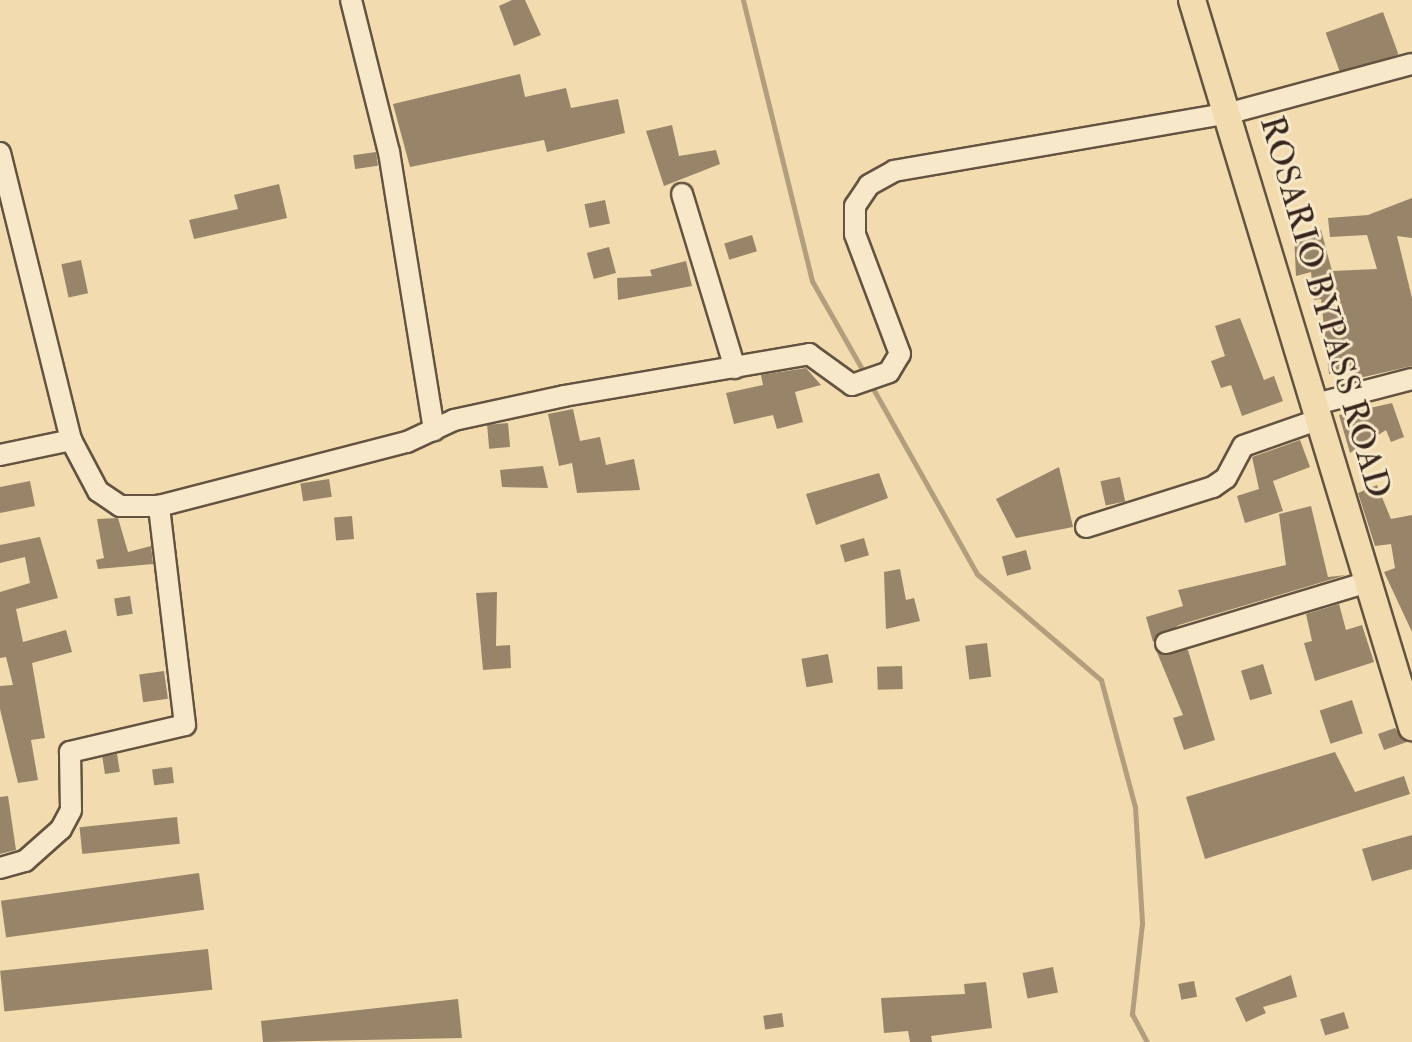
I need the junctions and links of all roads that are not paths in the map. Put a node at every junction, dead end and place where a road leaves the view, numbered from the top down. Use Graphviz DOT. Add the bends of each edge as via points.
graph roads {
  1 [pos="351,0"];
  2 [pos="1192,0"];
  3 [pos="1412,64"];
  4 [pos="1230,113"];
  5 [pos="0,153"];
  6 [pos="682,194"];
  7 [pos="735,368"];
  8 [pos="1412,379"];
  9 [pos="1318,411"];
  10 [pos="434,430"];
  11 [pos="71,440"];
  12 [pos="0,455"];
  13 [pos="159,506"];
  14 [pos="1086,527"];
  15 [pos="1368,582"];
  16 [pos="1166,643"];
  17 [pos="1410,714"];
  18 [pos="0,868"];
  1 -- 10 [label="street" via="389,152"];
  2 -- 4 [label="main road, ROSARIO BYPASS ROAD"];
  3 -- 4 [label="street"];
  4 -- 7 [label="street" via="894,171 869,185 855,220 900,354 889,372 852,385 809,354"];
  4 -- 9 [label="main road, ROSARIO BYPASS ROAD"];
  5 -- 11 [label="street"];
  6 -- 7 [label="street"];
  7 -- 10 [label="street" via="564,396"];
  8 -- 9 [label="street"];
  9 -- 14 [label="street" via="1243,446 1226,478 1213,487"];
  9 -- 15 [label="main road, ROSARIO BYPASS ROAD"];
  10 -- 13 [label="street"];
  11 -- 12 [label="street"];
  11 -- 13 [label="street" via="98,491 120,506"];
  13 -- 18 [label="street" via="185,725 70,752 71,810 61,829 25,861"];
  15 -- 16 [label="street"];
  15 -- 17 [label="main road, ROSARIO BYPASS ROAD"];
}
